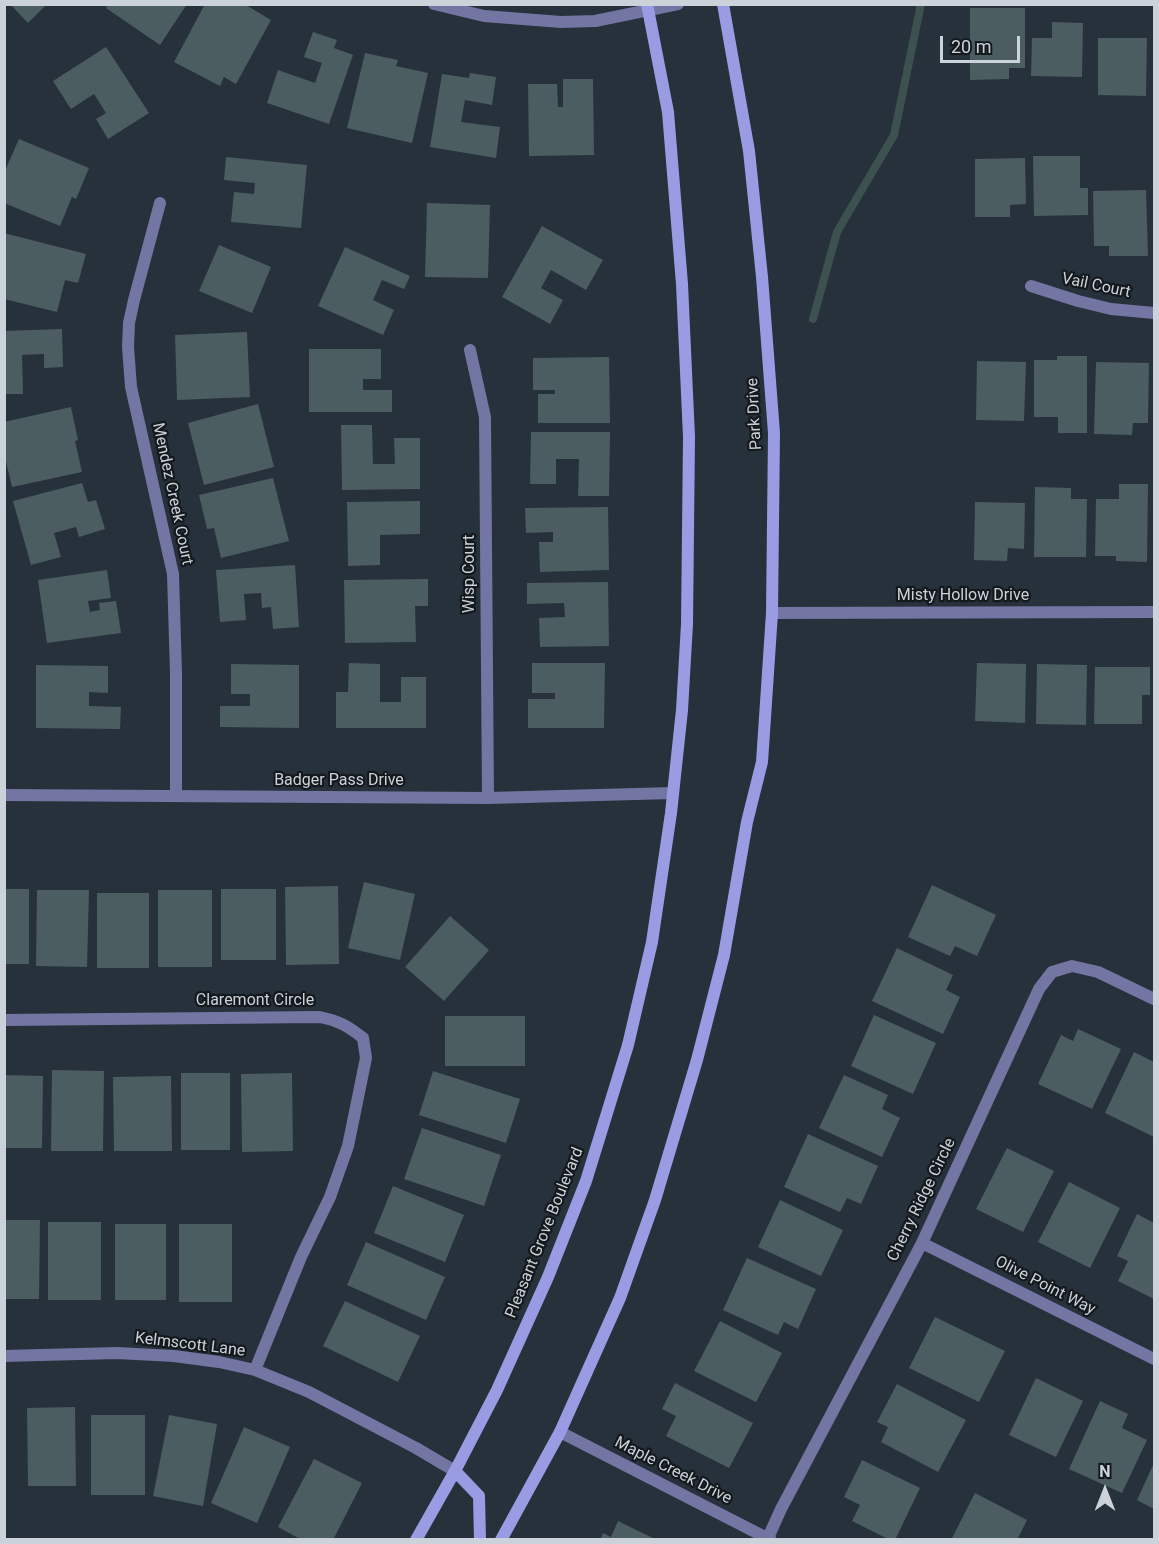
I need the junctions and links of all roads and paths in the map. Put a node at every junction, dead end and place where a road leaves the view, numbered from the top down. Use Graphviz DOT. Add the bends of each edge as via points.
graph roads {
  1 [pos="434,4"];
  2 [pos="678,4"];
  3 [pos="723,4"];
  4 [pos="647,8"];
  5 [pos="160,203"];
  6 [pos="1031,286"];
  7 [pos="1155,313"];
  8 [pos="470,350"];
  9 [pos="1155,612"];
  10 [pos="772,613"];
  11 [pos="673,793"];
  12 [pos="4,795"];
  13 [pos="176,796"];
  14 [pos="488,798"];
  15 [pos="1155,999"];
  16 [pos="4,1020"];
  17 [pos="922,1243"];
  18 [pos="4,1356"];
  19 [pos="1155,1359"];
  20 [pos="255,1370"];
  21 [pos="560,1432"];
  22 [pos="455,1471"];
  23 [pos="416,1539"];
  24 [pos="480,1539"];
  25 [pos="501,1539"];
  26 [pos="769,1539"];
  1 -- 4 [label="street" via="484,16 561,22 595,21"];
  2 -- 4 [label="street"];
  3 -- 10 [label="main road, Park Drive" via="749,150 768,349 774,433"];
  4 -- 11 [label="main road" via="668,112 689,437 687,624"];
  5 -- 13 [label="street, Mendez Creek Court" via="134,300 128,347 131,387 173,574"];
  6 -- 7 [label="street, Vail Court" via="1078,302"];
  8 -- 14 [label="street, Wisp Court" via="485,417"];
  9 -- 10 [label="street, Misty Hollow Drive"];
  10 -- 21 [label="main road, Park Drive" via="762,762 747,822 724,955 697,1060 656,1200 620,1298"];
  11 -- 14 [label="street, Badger Pass Drive"];
  11 -- 22 [label="main road, Pleasant Grove Boulevard" via="652,942 628,1046 586,1181 497,1390"];
  12 -- 13 [label="street, Badger Pass Drive"];
  13 -- 14 [label="street, Badger Pass Drive"];
  15 -- 17 [label="street, Cherry Ridge Circle" via="1098,972 1072,966 1052,972 1040,989"];
  16 -- 20 [label="street, Claremont Circle" via="320,1017 336,1020 363,1038 366,1058 348,1146"];
  17 -- 19 [label="street, Olive Point Way"];
  17 -- 26 [label="street, Cherry Ridge Circle" via="781,1509"];
  18 -- 20 [label="street, Kelmscott Lane" via="174,1356"];
  20 -- 22 [label="street, Kelmscott Lane" via="309,1392"];
  21 -- 25 [label="main road"];
  21 -- 26 [label="street, Maple Creek Drive"];
  22 -- 23 [label="main road, Pleasant Grove Boulevard"];
  22 -- 24 [label="main road" via="479,1496"];
}
